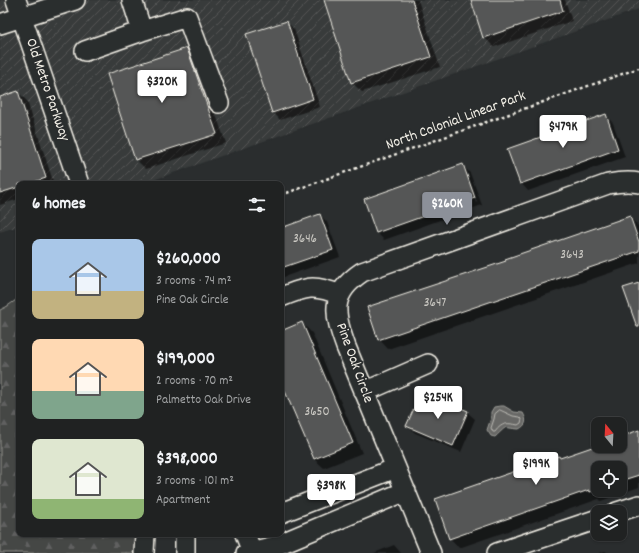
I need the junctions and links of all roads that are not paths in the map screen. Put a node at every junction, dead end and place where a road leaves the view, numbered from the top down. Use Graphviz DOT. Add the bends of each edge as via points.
graph roads {
  1 [pos="75,0"];
  2 [pos="132,0"];
  3 [pos="19,8"];
  4 [pos="0,24"];
  5 [pos="142,31"];
  6 [pos="85,51"];
  7 [pos="219,102"];
  8 [pos="78,181"];
  9 [pos="639,183"];
  10 [pos="340,295"];
  11 [pos="284,296"];
  12 [pos="428,364"];
  13 [pos="364,392"];
  14 [pos="396,468"];
  15 [pos="341,490"];
  16 [pos="406,492"];
  17 [pos="639,505"];
  18 [pos="627,509"];
  19 [pos="284,512"];
  20 [pos="351,514"];
  21 [pos="591,521"];
  22 [pos="145,537"];
  23 [pos="185,537"];
  24 [pos="246,537"];
  25 [pos="249,552"];
  26 [pos="144,553"];
  27 [pos="185,553"];
  28 [pos="431,553"];
  29 [pos="497,553"];
  1 -- 3 [label="street"];
  2 -- 5 [label="street"];
  3 -- 4 [label="street"];
  3 -- 8 [label="street, Old Metro Parkway"];
  5 -- 6 [label="street"];
  5 -- 7 [label="street" via="187,17"];
  9 -- 10 [label="street, Pine Oak Circle" via="608,184 362,272 351,280"];
  10 -- 11 [label="street" via="322,288 312,288"];
  10 -- 13 [label="street, Pine Oak Circle" via="337,308 338,323"];
  12 -- 13 [label="street"];
  13 -- 14 [label="street, Pine Oak Circle"];
  14 -- 15 [label="street"];
  14 -- 16 [label="street, Pine Oak Circle"];
  15 -- 19 [label="street"];
  15 -- 20 [label="street"];
  16 -- 20 [label="street"];
  16 -- 28 [label="street, Pine Oak Circle"];
  17 -- 18 [label="street"];
  20 -- 25 [label="street" via="275,546"];
  21 -- 29 [label="street"];
  22 -- 26 [label="street"];
  23 -- 27 [label="street"];
  24 -- 25 [label="street"];
}
